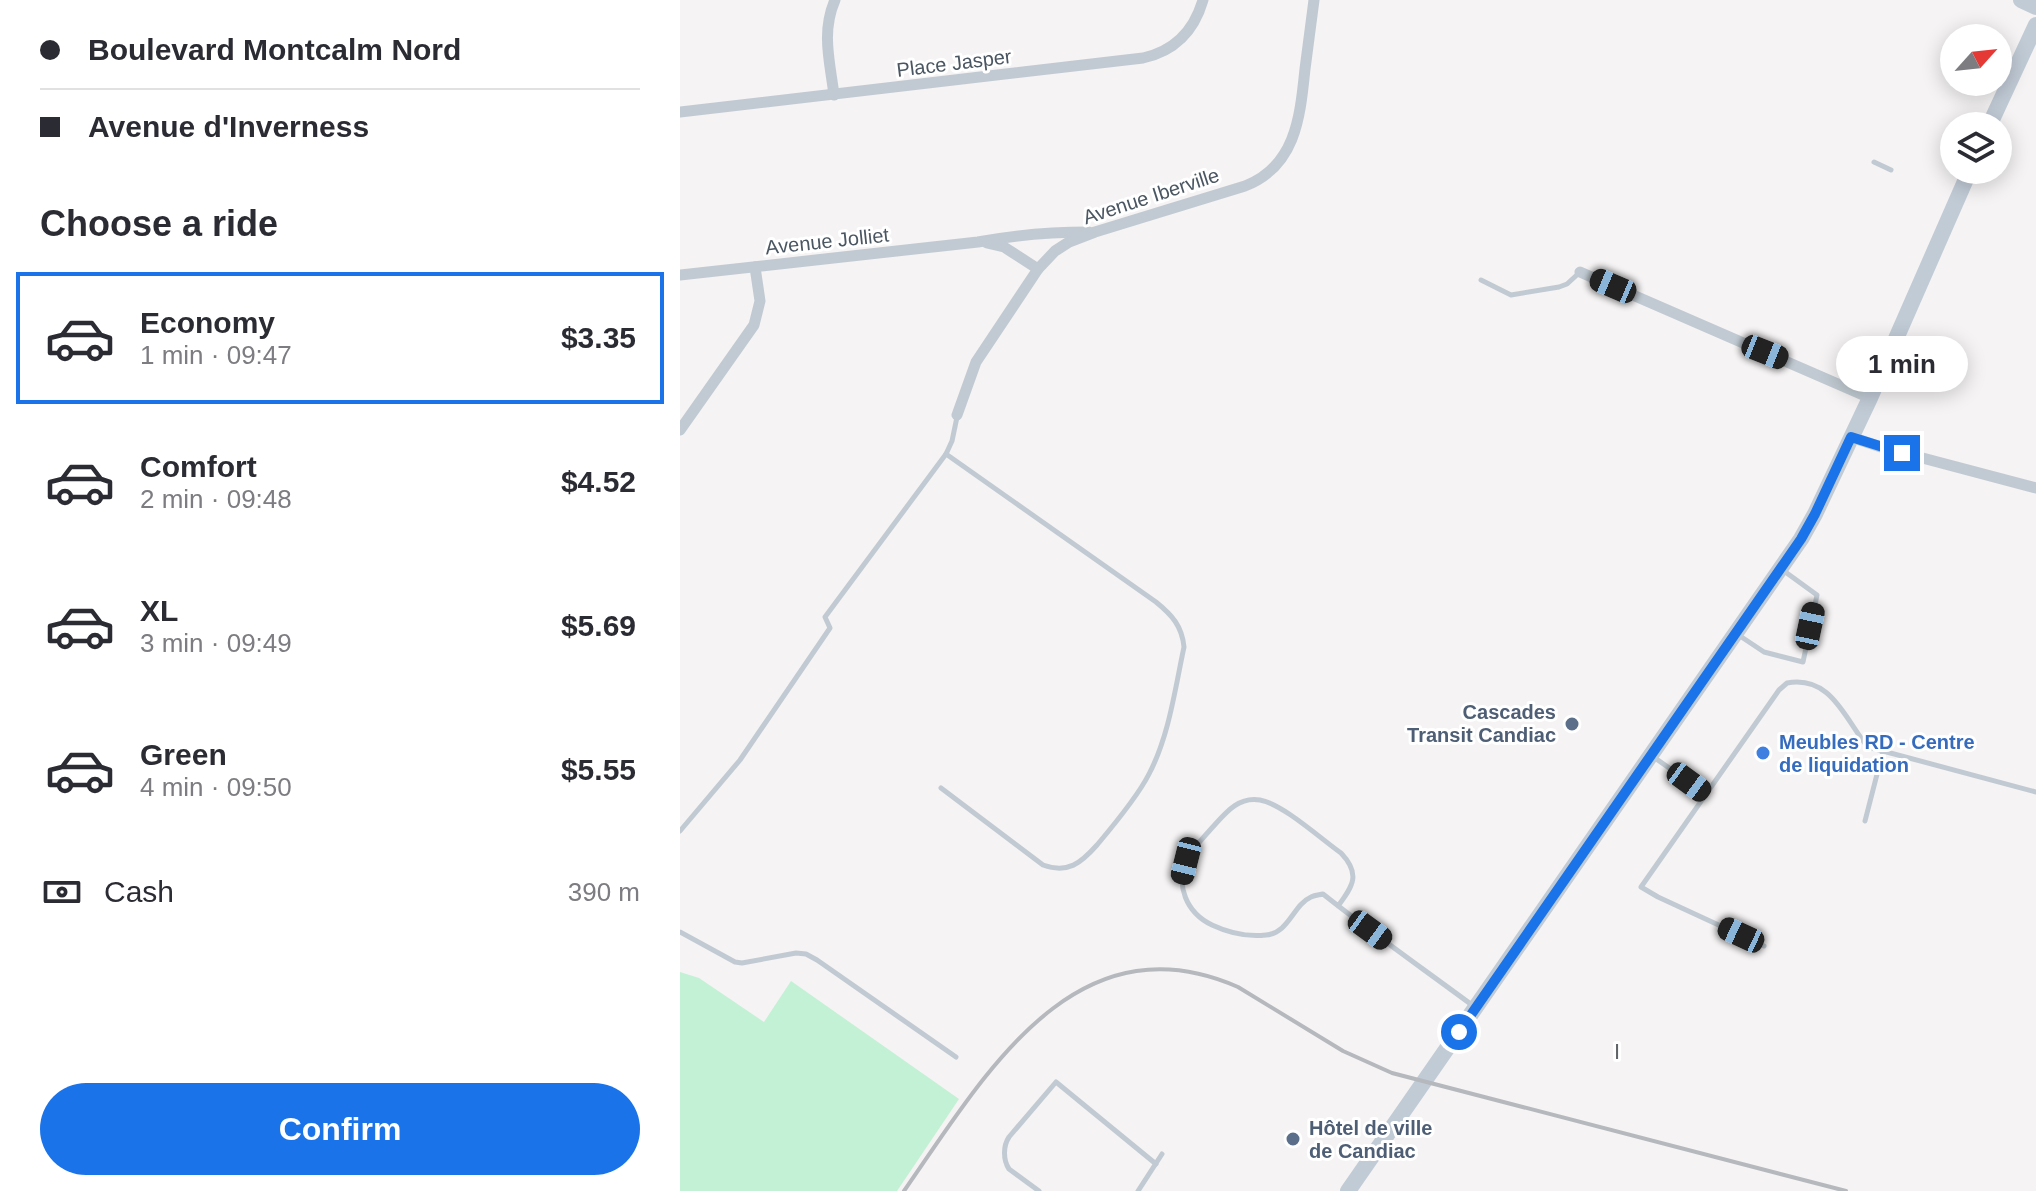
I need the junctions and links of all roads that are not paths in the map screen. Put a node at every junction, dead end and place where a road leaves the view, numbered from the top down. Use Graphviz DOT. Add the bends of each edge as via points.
graph roads {
  1 [pos="835,0"];
  2 [pos="1203,0"];
  3 [pos="1314,0"];
  4 [pos="2021,0"];
  5 [pos="2036,7"];
  6 [pos="2036,25"];
  7 [pos="834,95"];
  8 [pos="680,112"];
  9 [pos="1996,112"];
  10 [pos="1874,162"];
  11 [pos="1891,170"];
  12 [pos="1964,184"];
  13 [pos="1095,232"];
  14 [pos="978,242"];
  15 [pos="755,267"];
  16 [pos="1038,269"];
  17 [pos="1580,272"];
  18 [pos="680,275"];
  19 [pos="1481,280"];
  20 [pos="1870,398"];
  21 [pos="957,415"];
  22 [pos="680,430"];
  23 [pos="1851,437"];
  24 [pos="946,454"];
  25 [pos="2036,488"];
  26 [pos="1781,568"];
  27 [pos="1736,633"];
  28 [pos="1883,751"];
  29 [pos="1652,755"];
  30 [pos="941,788"];
  31 [pos="2036,792"];
  32 [pos="1706,794"];
  33 [pos="1865,821"];
  34 [pos="680,831"];
  35 [pos="1338,906"];
  36 [pos="680,932"];
  37 [pos="1764,946"];
  38 [pos="1476,1008"];
  39 [pos="956,1057"];
  40 [pos="1162,1154"];
  41 [pos="1156,1164"];
  42 [pos="1039,1191"];
  43 [pos="1138,1191"];
  44 [pos="1348,1191"];
  1 -- 7 [label="street" via="827,30"];
  2 -- 7 [label="street, Place Jasper" via="1183,38 1153,56"];
  3 -- 13 [label="street, Avenue Iberville" via="1299,120 1272,170 1245,186"];
  4 -- 5 [label="street"];
  6 -- 9 [label="street"];
  7 -- 8 [label="street, Place Jasper"];
  10 -- 11 [label="lane"];
  12 -- 20 [label="street"];
  13 -- 14 [label="street, Avenue Jolliet"];
  13 -- 16 [label="street, Avenue Iberville" via="1061,247"];
  14 -- 15 [label="street, Avenue Jolliet"];
  14 -- 16 [label="street, Avenue Jolliet" via="1004,247"];
  15 -- 18 [label="street, Avenue Jolliet"];
  15 -- 22 [label="street" via="760,301 754,325"];
  16 -- 21 [label="street, Avenue Iberville" via="976,362"];
  17 -- 19 [label="lane" via="1559,287 1511,295"];
  17 -- 20 [label="street"];
  20 -- 23 [label="street"];
  21 -- 24 [label="lane"];
  23 -- 25 [label="street"];
  23 -- 26 [label="street" via="1811,521"];
  24 -- 30 [label="lane" via="1173,616 1184,647 1148,777 1077,864 1064,869 1043,865"];
  24 -- 34 [label="lane" via="825,617 830,628 740,760"];
  26 -- 27 [label="street"];
  26 -- 27 [label="lane" via="1817,595 1803,662 1764,652"];
  27 -- 29 [label="street"];
  28 -- 31 [label="lane"];
  28 -- 32 [label="lane" via="1865,745 1826,691 1790,682"];
  28 -- 33 [label="lane"];
  29 -- 32 [label="lane"];
  29 -- 38 [label="street"];
  32 -- 37 [label="lane" via="1641,887"];
  35 -- 35 [label="lane" via="1323,894 1310,897 1276,937 1218,928 1196,913 1185,897 1186,861 1233,806 1261,800 1348,860 1352,886"];
  35 -- 38 [label="lane"];
  36 -- 39 [label="lane" via="735,962 806,954"];
  38 -- 44 [label="street"];
  40 -- 41 [label="lane"];
  41 -- 42 [label="lane" via="1056,1082 1006,1144 1009,1169"];
  41 -- 43 [label="lane"];
}
